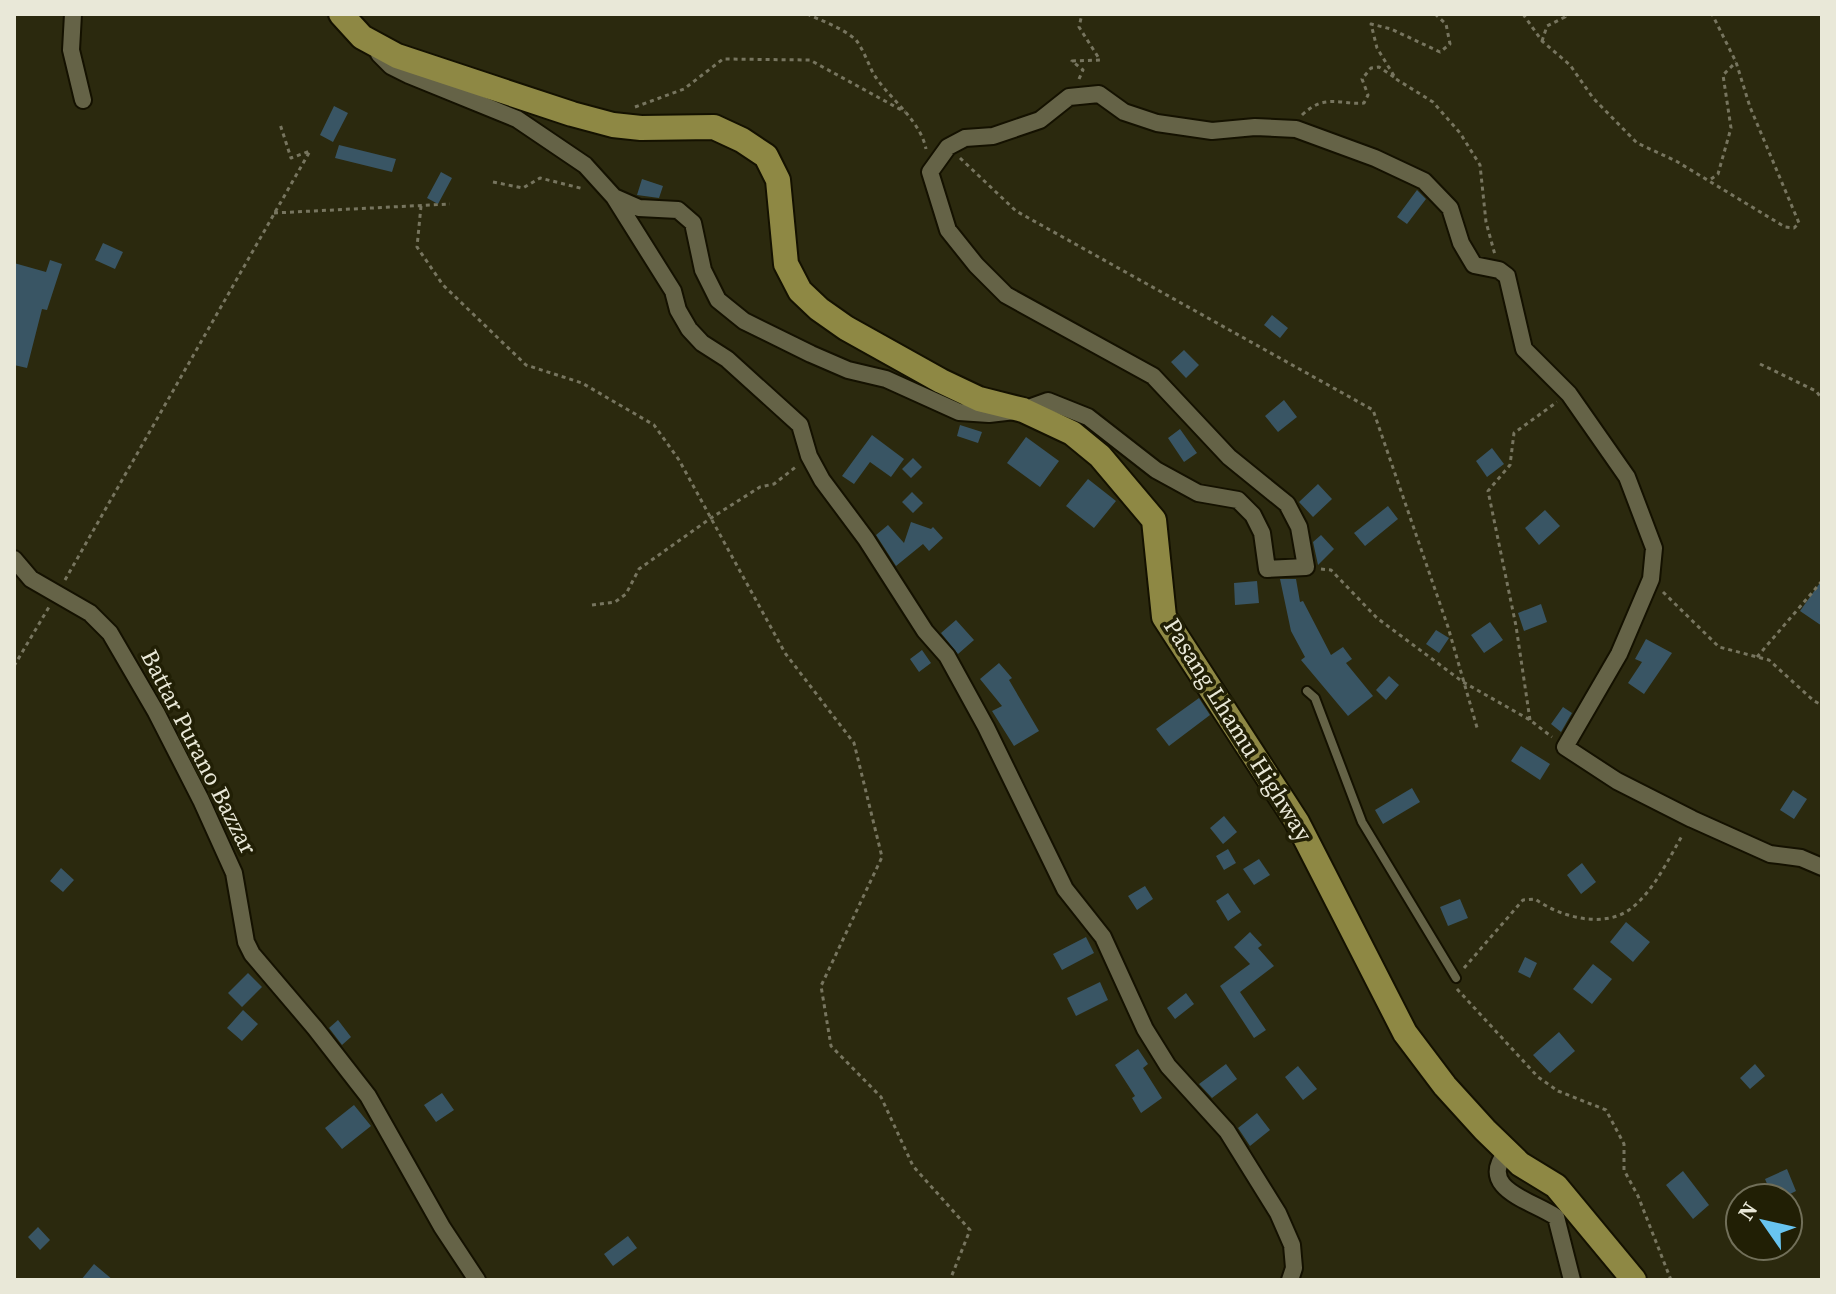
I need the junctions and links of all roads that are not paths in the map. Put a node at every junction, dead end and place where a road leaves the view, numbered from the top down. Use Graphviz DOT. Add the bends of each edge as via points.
graph roads {
  1 [pos="73,14"];
  2 [pos="341,14"];
  3 [pos="362,37"];
  4 [pos="83,100"];
  5 [pos="614,197"];
  6 [pos="1023,410"];
  7 [pos="14,559"];
  8 [pos="1307,691"];
  9 [pos="1822,867"];
  10 [pos="1456,978"];
  11 [pos="1507,1151"];
  12 [pos="477,1280"];
  13 [pos="1290,1280"];
  14 [pos="1572,1280"];
  15 [pos="1634,1280"];
  1 -- 4 [label="street" via="71,50"];
  2 -- 3 [label="main road, Pasang Lhamu Highway"];
  3 -- 5 [label="street" via="391,66 517,119 585,165"];
  3 -- 6 [label="main road, Pasang Lhamu Highway" via="397,56 572,114 641,128 714,127 742,140 766,156 778,180 786,264 800,291 846,328 941,381 979,399"];
  5 -- 6 [label="street" via="639,208 678,210 693,223 703,270 718,300 744,321 836,365 886,379 959,412"];
  5 -- 13 [label="street" via="673,291 689,329 800,425 809,456 947,656 1065,889 1103,937 1145,1029 1168,1066 1227,1131 1278,1213 1292,1245"];
  6 -- 9 [label="street" via="1048,401 1088,417 1184,486 1238,500 1262,533 1267,569 1306,567 1299,527 1287,504 1229,457 1153,376 1006,295 976,265 948,230 930,172 948,147 965,138 993,136 1040,120 1069,97 1099,94 1124,112 1171,125 1212,131 1296,129 1424,181 1450,208 1474,265 1507,276 1524,349 1569,394 1627,477 1654,548 1651,579 1619,654 1565,747 1692,819 1770,854"];
  6 -- 11 [label="main road, Pasang Lhamu Highway" via="1072,433 1100,456 1154,520 1164,617 1297,822 1405,1033 1445,1086"];
  7 -- 12 [label="street, Battar Purano Bazzar" via="31,579 90,613 110,633 156,712 234,873 252,954 368,1096"];
  8 -- 10 [label="lane" via="1315,698 1362,822"];
  11 -- 14 [label="street" via="1497,1178 1506,1190 1556,1217"];
  11 -- 15 [label="main road, Pasang Lhamu Highway" via="1556,1186"];
}
